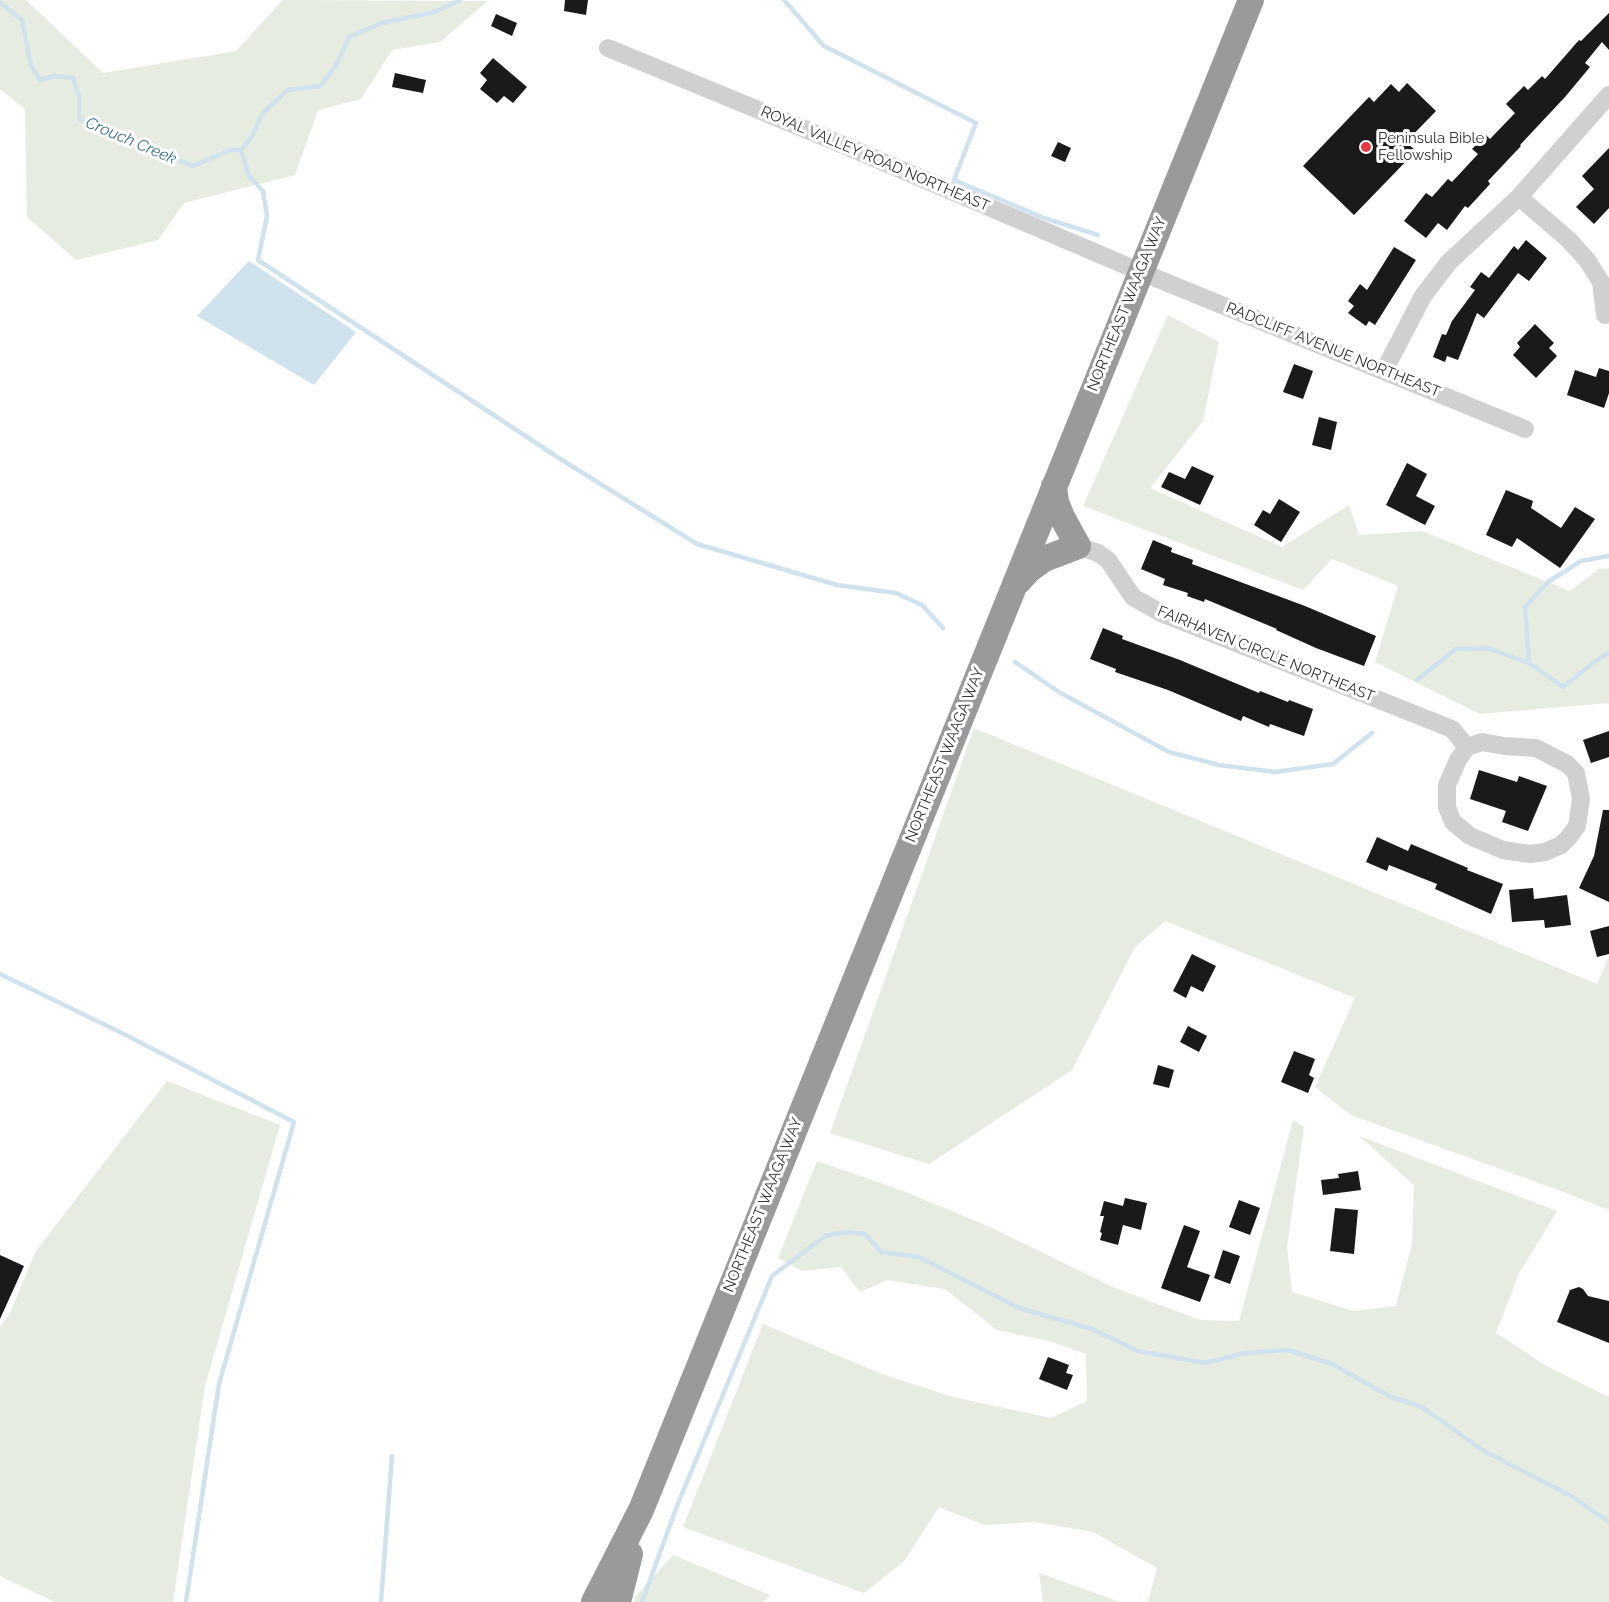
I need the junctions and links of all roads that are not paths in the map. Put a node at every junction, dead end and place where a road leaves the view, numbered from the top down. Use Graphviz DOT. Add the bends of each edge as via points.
graph roads {
  1 [pos="1251,0"];
  2 [pos="608,48"];
  3 [pos="1609,95"];
  4 [pos="1519,197"];
  5 [pos="1141,272"];
  6 [pos="1605,315"];
  7 [pos="1384,371"];
  8 [pos="1525,429"];
  9 [pos="1054,486"];
  10 [pos="1078,546"];
  11 [pos="1012,588"];
  12 [pos="1467,747"];
  13 [pos="641,1510"];
  14 [pos="594,1602"];
  15 [pos="618,1602"];
  1 -- 5 [label="highway, NORTHEAST WAAGA WAY"];
  2 -- 5 [label="street, ROYAL VALLEY ROAD NORTHEAST"];
  3 -- 4 [label="street"];
  4 -- 6 [label="street" via="1587,260 1601,282"];
  4 -- 7 [label="street" via="1449,262 1423,296"];
  5 -- 7 [label="street, RADCLIFF AVENUE NORTHEAST"];
  5 -- 9 [label="highway, NORTHEAST WAAGA WAY"];
  7 -- 8 [label="street, RADCLIFF AVENUE NORTHEAST"];
  9 -- 10 [label="highway" via="1062,517"];
  9 -- 11 [label="highway, NORTHEAST WAAGA WAY"];
  10 -- 11 [label="highway" via="1044,559"];
  10 -- 12 [label="street, FAIRHAVEN CIRCLE NORTHEAST" via="1108,560 1133,597 1161,613 1452,729"];
  11 -- 13 [label="highway, NORTHEAST WAAGA WAY"];
  12 -- 12 [label="street" via="1447,785 1446,795 1447,807 1460,830 1516,854 1545,852 1569,837 1577,826 1581,799 1576,773 1567,764 1536,748 1482,742"];
  13 -- 14 [label="highway"];
  13 -- 15 [label="highway"];
}
